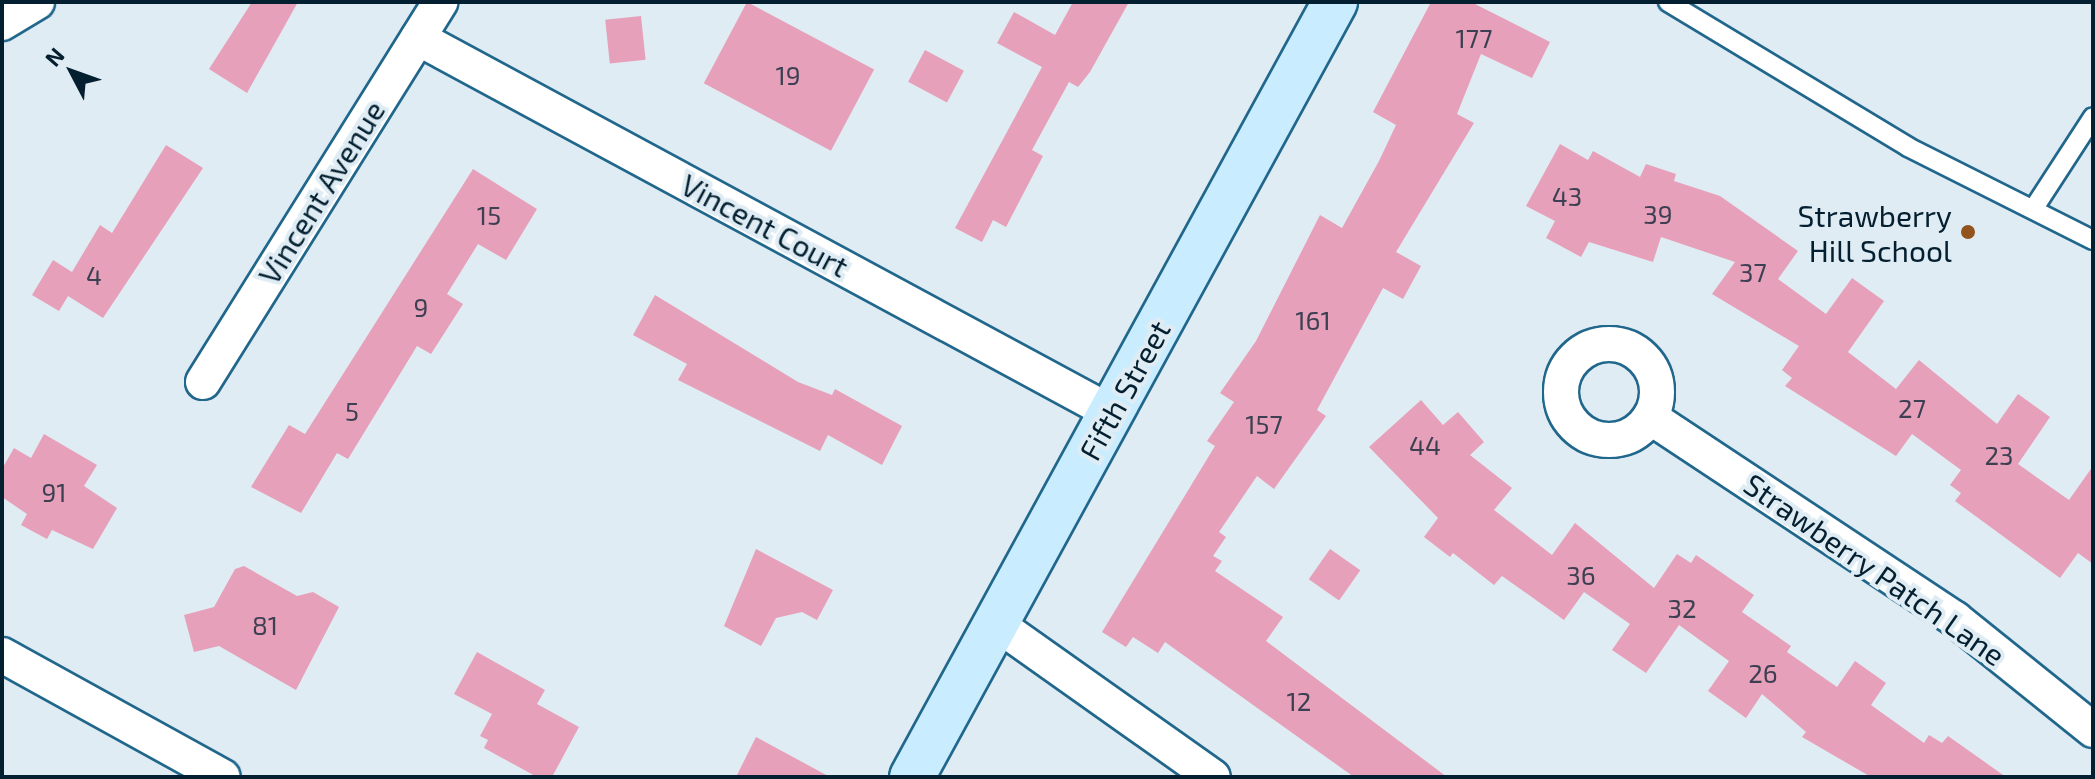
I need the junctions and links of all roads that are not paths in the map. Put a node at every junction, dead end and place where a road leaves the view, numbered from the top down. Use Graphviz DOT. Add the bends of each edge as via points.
graph roads {
  1 [pos="37,2"];
  2 [pos="440,2"];
  3 [pos="1335,2"];
  4 [pos="1668,2"];
  5 [pos="2,23"];
  6 [pos="418,38"];
  7 [pos="2093,117"];
  8 [pos="2034,208"];
  9 [pos="2093,240"];
  10 [pos="203,382"];
  11 [pos="1112,413"];
  12 [pos="1650,417"];
  13 [pos="994,622"];
  14 [pos="2,655"];
  15 [pos="2093,730"];
  16 [pos="223,777"];
  17 [pos="912,777"];
  18 [pos="1213,777"];
  1 -- 5 [label="street"];
  2 -- 6 [label="street, Vincent Avenue"];
  3 -- 11 [label="street, Fifth Street"];
  4 -- 8 [label="lane" via="1908,147"];
  6 -- 10 [label="street, Vincent Avenue"];
  6 -- 11 [label="street, Vincent Court"];
  7 -- 8 [label="lane"];
  8 -- 9 [label="lane"];
  11 -- 13 [label="street, Fifth Street"];
  12 -- 15 [label="street, Strawberry Patch Lane" via="1933,604"];
  13 -- 17 [label="street, Fifth Street"];
  13 -- 18 [label="street"];
  14 -- 16 [label="street"];
}
